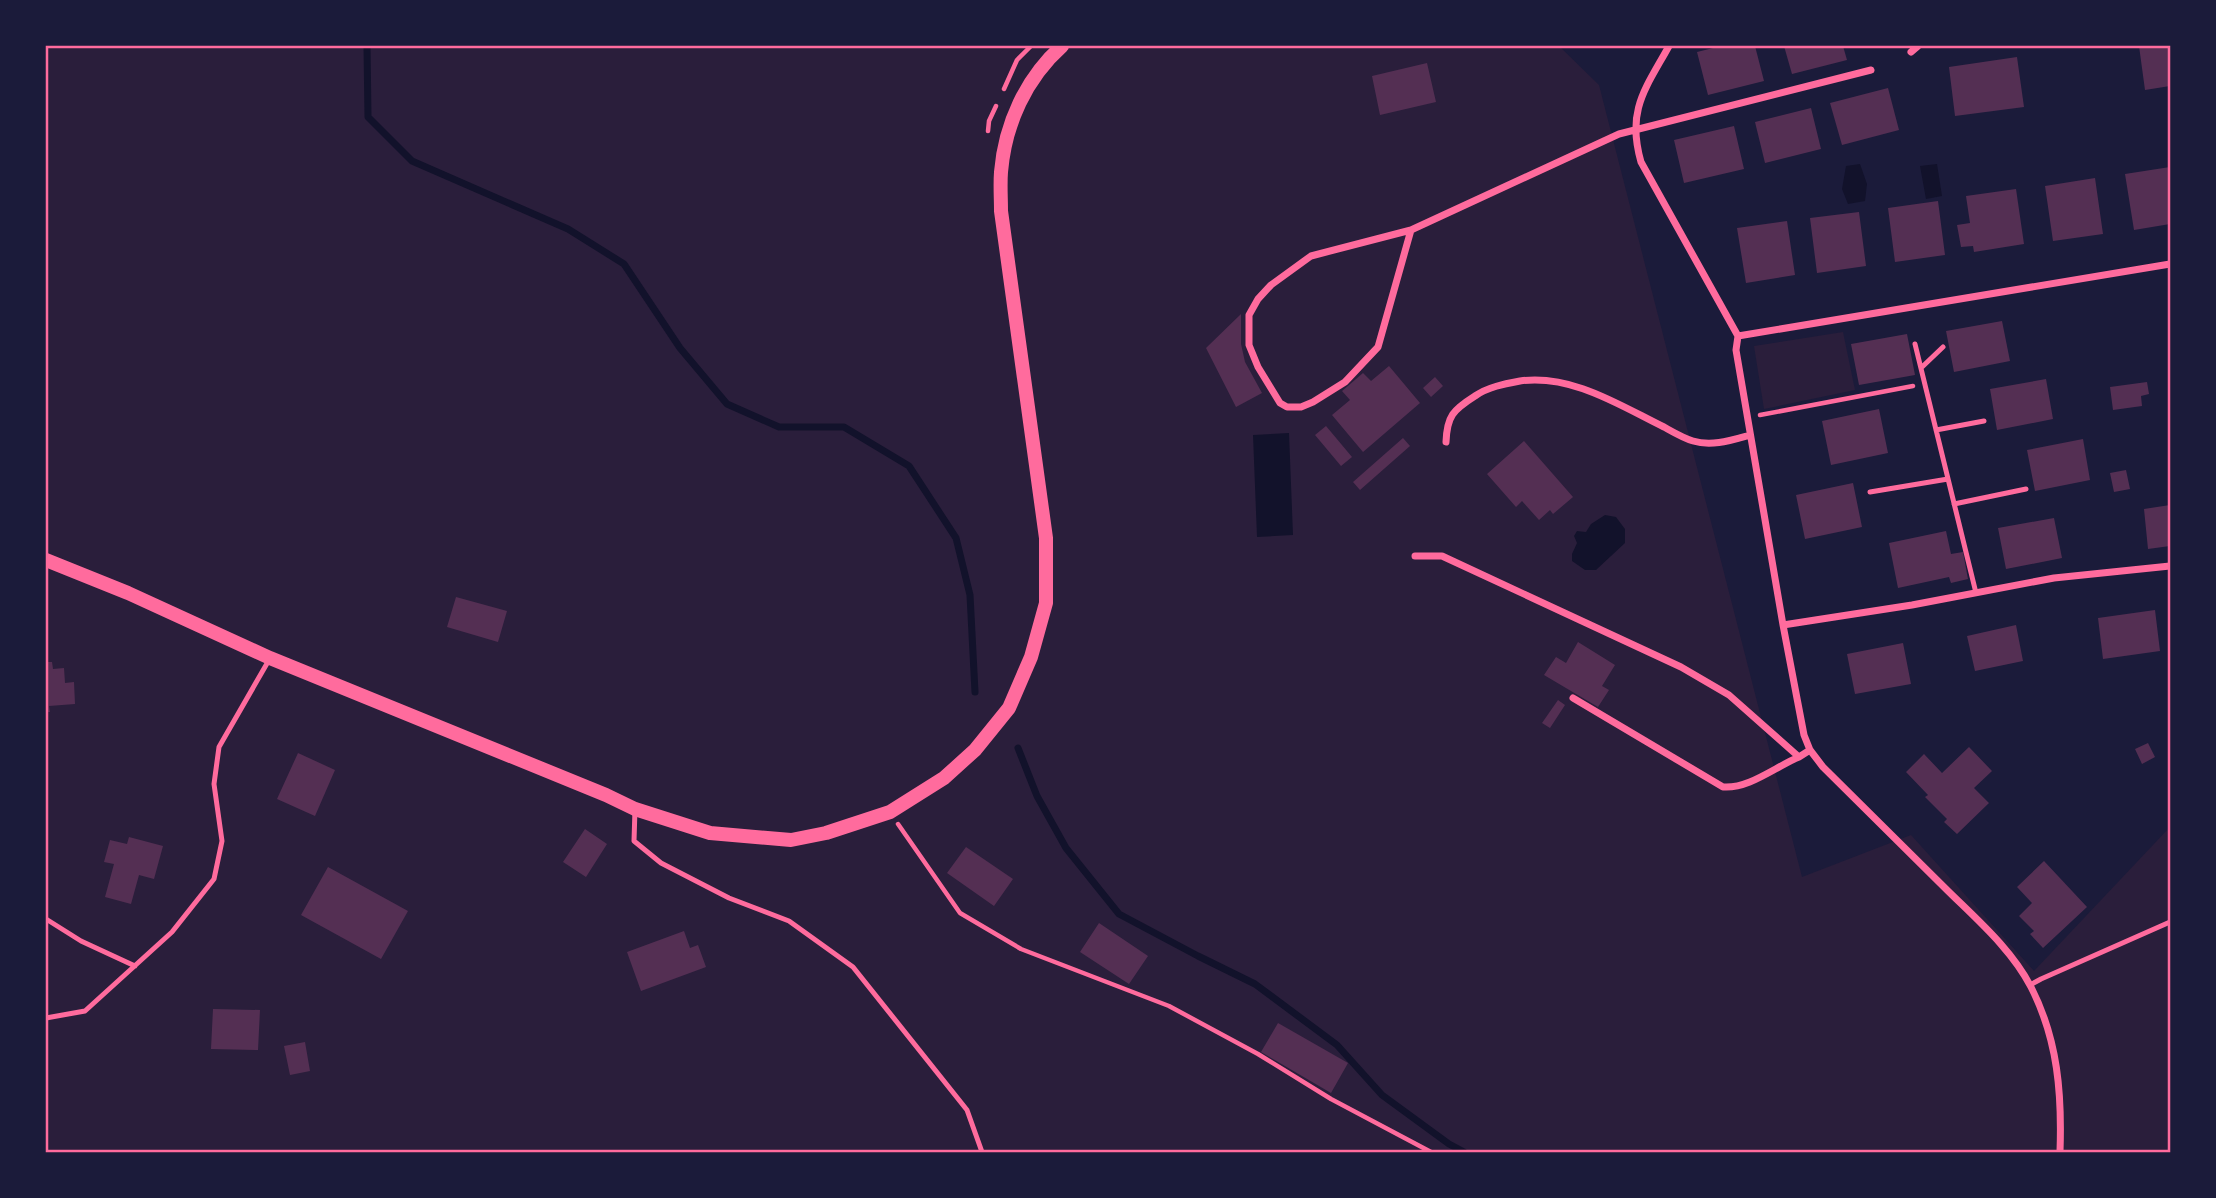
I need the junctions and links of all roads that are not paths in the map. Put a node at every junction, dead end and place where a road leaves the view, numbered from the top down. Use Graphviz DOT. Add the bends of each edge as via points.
graph roads {
  1 [pos="1062,46"];
  2 [pos="1669,46"];
  3 [pos="1918,46"];
  4 [pos="1911,52"];
  5 [pos="1871,70"];
  6 [pos="1636,129"];
  7 [pos="1412,230"];
  8 [pos="2171,264"];
  9 [pos="1738,336"];
  10 [pos="1915,344"];
  11 [pos="1943,347"];
  12 [pos="1921,368"];
  13 [pos="1984,421"];
  14 [pos="1936,430"];
  15 [pos="1750,435"];
  16 [pos="1446,442"];
  17 [pos="1948,479"];
  18 [pos="2026,489"];
  19 [pos="1870,492"];
  20 [pos="1954,504"];
  21 [pos="1415,556"];
  22 [pos="46,560"];
  23 [pos="2171,566"];
  24 [pos="1976,593"];
  25 [pos="1783,625"];
  26 [pos="270,657"];
  27 [pos="1573,698"];
  28 [pos="1810,750"];
  29 [pos="1799,757"];
  30 [pos="635,810"];
  31 [pos="46,919"];
  32 [pos="2171,922"];
  33 [pos="135,966"];
  34 [pos="2030,985"];
  35 [pos="46,1018"];
  36 [pos="982,1153"];
  37 [pos="2060,1153"];
  1 -- 30 [label="main road" via="1029,85 1015,111 1001,173 1001,211 1046,538 1046,603 1031,657 1009,708 975,750 944,778 890,812 826,833 791,840 710,833"];
  2 -- 6 [label="street" via="1640,99"];
  3 -- 4 [label="street"];
  5 -- 6 [label="street"];
  6 -- 7 [label="street"];
  6 -- 9 [label="street" via="1641,162"];
  7 -- 7 [label="street" via="1311,256 1258,299 1249,315 1249,345 1280,404 1301,407 1313,402 1345,383 1378,347"];
  8 -- 9 [label="street"];
  9 -- 15 [label="street" via="1735,350"];
  10 -- 12 [label="lane"];
  11 -- 12 [label="lane"];
  12 -- 14 [label="lane"];
  13 -- 14 [label="lane"];
  14 -- 17 [label="lane"];
  15 -- 16 [label="street" via="1721,443 1694,442 1589,390 1534,379 1503,384 1455,409"];
  15 -- 25 [label="street"];
  17 -- 19 [label="lane"];
  17 -- 20 [label="lane"];
  18 -- 20 [label="lane"];
  20 -- 24 [label="lane"];
  21 -- 29 [label="street" via="1443,556 1681,667 1729,695"];
  22 -- 26 [label="main road"];
  23 -- 24 [label="street" via="2054,578"];
  24 -- 25 [label="street"];
  25 -- 28 [label="street"];
  26 -- 30 [label="main road"];
  26 -- 33 [label="lane" via="219,747 214,784 222,841 214,879 172,932"];
  27 -- 29 [label="street" via="1723,786 1757,778"];
  28 -- 29 [label="street"];
  28 -- 34 [label="street" via="1990,933"];
  30 -- 36 [label="lane" via="634,841 661,863 729,898 789,920 853,967 967,1110"];
  31 -- 33 [label="lane"];
  32 -- 34 [label="lane"];
  33 -- 35 [label="lane" via="85,1011"];
  34 -- 37 [label="street" via="2057,1063"];
}
